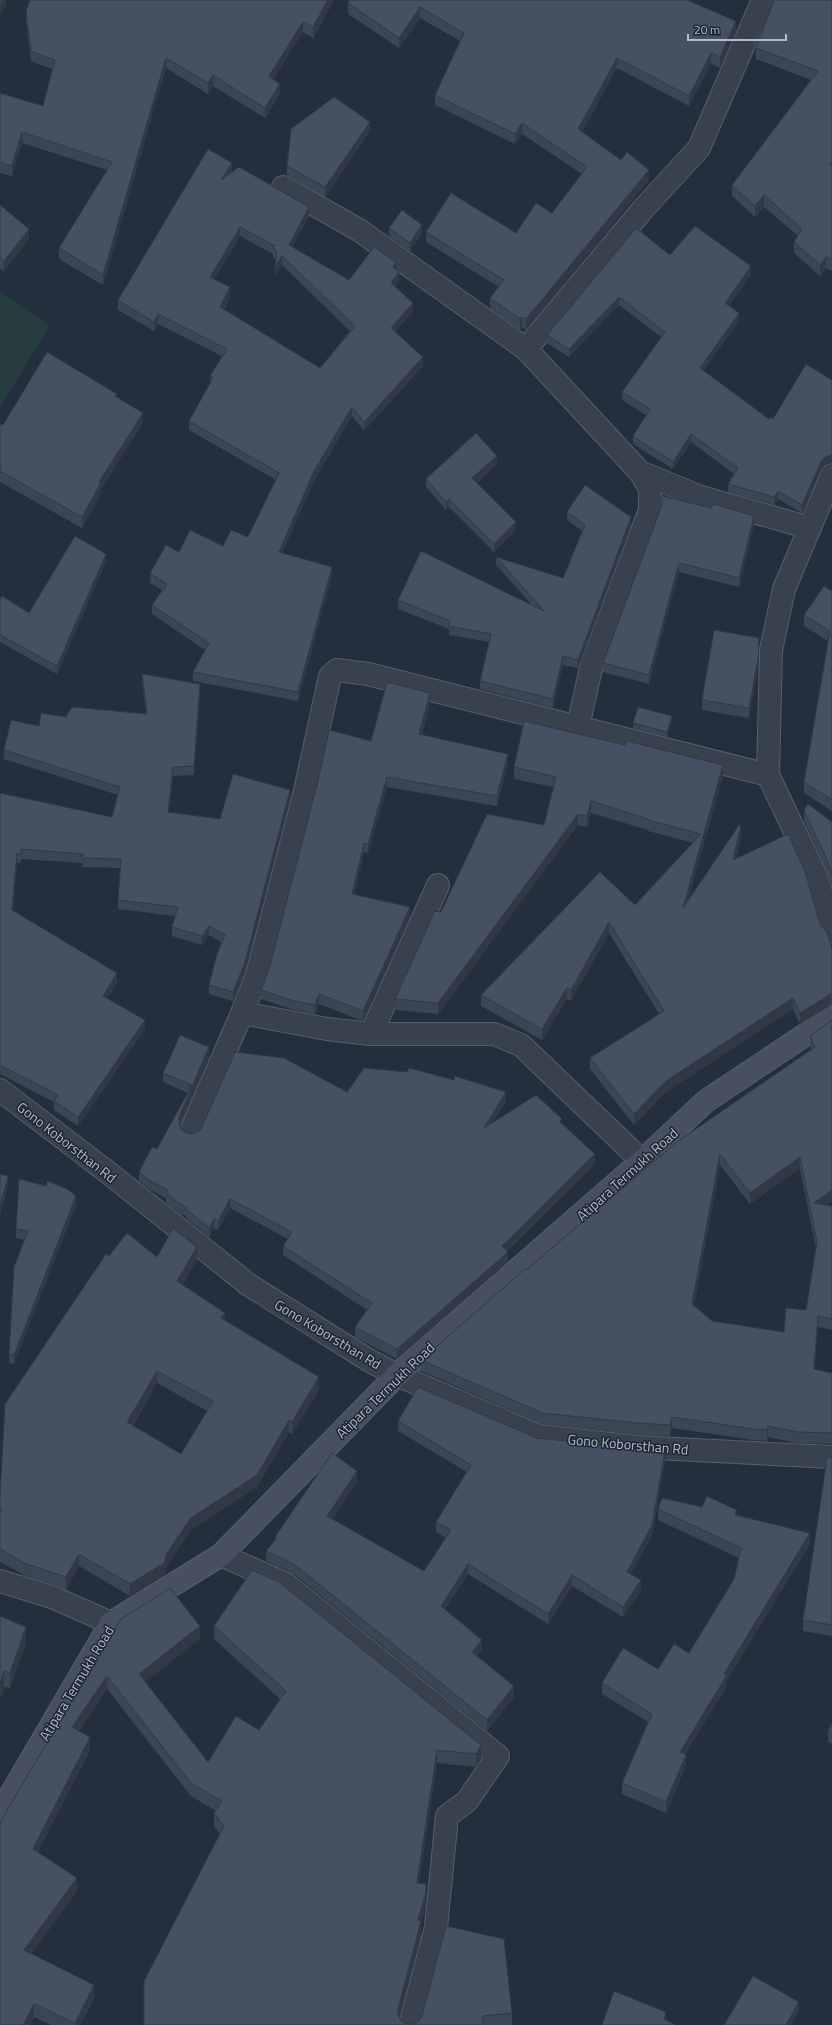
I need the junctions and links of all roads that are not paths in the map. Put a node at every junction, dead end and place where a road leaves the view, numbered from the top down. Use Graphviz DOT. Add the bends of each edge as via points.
graph roads {
  1 [pos="764,0"];
  2 [pos="283,187"];
  3 [pos="526,349"];
  4 [pos="640,472"];
  5 [pos="830,488"];
  6 [pos="810,528"];
  7 [pos="578,726"];
  8 [pos="768,775"];
  9 [pos="438,885"];
  10 [pos="832,932"];
  11 [pos="242,1013"];
  12 [pos="832,1017"];
  13 [pos="371,1034"];
  14 [pos="0,1090"];
  15 [pos="191,1131"];
  16 [pos="642,1161"];
  17 [pos="397,1375"];
  18 [pos="832,1457"];
  19 [pos="222,1555"];
  20 [pos="0,1580"];
  21 [pos="110,1623"];
  22 [pos="0,1813"];
  23 [pos="410,2025"];
  1 -- 3 [label="street" via="699,148 643,209"];
  2 -- 3 [label="street" via="359,230"];
  3 -- 4 [label="street"];
  4 -- 6 [label="street" via="700,497"];
  4 -- 7 [label="street" via="650,488 650,510 592,664"];
  5 -- 6 [label="street"];
  6 -- 8 [label="street" via="784,589 771,650"];
  7 -- 8 [label="street"];
  7 -- 11 [label="street" via="368,674 337,670 330,676 305,790 257,975"];
  8 -- 10 [label="street" via="817,878"];
  9 -- 13 [label="street"];
  11 -- 13 [label="street" via="327,1029"];
  11 -- 15 [label="street"];
  12 -- 16 [label="main road, Atipara Termukh Road" via="706,1101"];
  13 -- 16 [label="street" via="494,1034 522,1044"];
  14 -- 17 [label="street, Gono Koborsthan Rd" via="249,1285 370,1361"];
  16 -- 17 [label="main road, Atipara Termukh Road"];
  17 -- 18 [label="street, Gono Koborsthan Rd" via="539,1436 637,1447"];
  17 -- 19 [label="main road, Atipara Termukh Road"];
  19 -- 21 [label="main road, Atipara Termukh Road"];
  19 -- 23 [label="street" via="286,1584 498,1756 467,1800 447,1816 436,1927"];
  20 -- 21 [label="street" via="52,1597"];
  21 -- 22 [label="main road, Atipara Termukh Road"];
}
